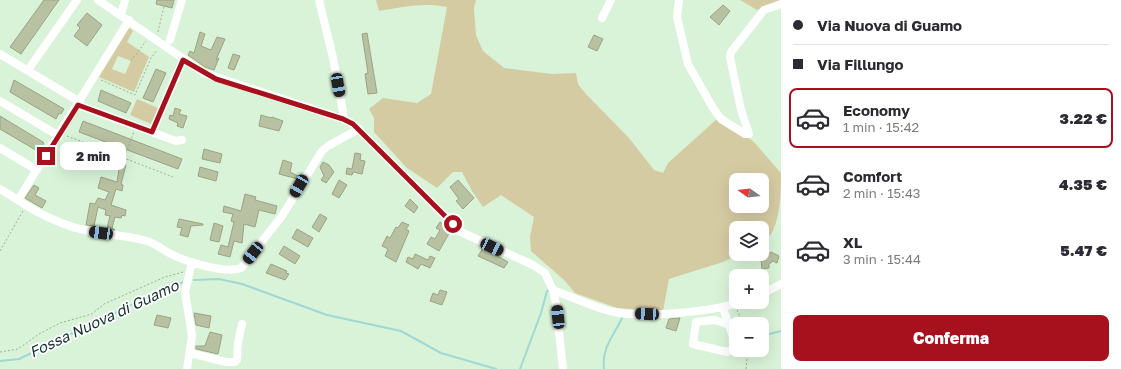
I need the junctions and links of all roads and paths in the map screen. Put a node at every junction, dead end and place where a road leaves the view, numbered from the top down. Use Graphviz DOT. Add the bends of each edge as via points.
graph roads {
  1 [pos="77,0"];
  2 [pos="98,0"];
  3 [pos="125,0"];
  4 [pos="182,0"];
  5 [pos="319,0"];
  6 [pos="611,0"];
  7 [pos="680,0"];
  8 [pos="781,4"];
  9 [pos="164,6"];
  10 [pos="121,15"];
  11 [pos="602,18"];
  12 [pos="129,20"];
  13 [pos="148,34"];
  14 [pos="170,40"];
  15 [pos="159,42"];
  16 [pos="0,54"];
  17 [pos="183,60"];
  18 [pos="131,61"];
  19 [pos="28,70"];
  20 [pos="95,78"];
  21 [pos="0,101"];
  22 [pos="79,104"];
  23 [pos="343,119"];
  24 [pos="136,126"];
  25 [pos="359,129"];
  26 [pos="152,132"];
  27 [pos="60,135"];
  28 [pos="182,140"];
  29 [pos="0,148"];
  30 [pos="124,158"];
  31 [pos="37,170"];
  32 [pos="173,177"];
  33 [pos="0,189"];
  34 [pos="18,200"];
  35 [pos="26,206"];
  36 [pos="0,251"];
  37 [pos="192,266"];
  38 [pos="781,284"];
  39 [pos="553,290"];
  40 [pos="769,290"];
  41 [pos="729,306"];
  42 [pos="723,308"];
  43 [pos="242,324"];
  44 [pos="727,324"];
  45 [pos="729,328"];
  46 [pos="729,351"];
  47 [pos="0,352"];
  48 [pos="190,353"];
  49 [pos="747,357"];
  50 [pos="187,369"];
  51 [pos="563,369"];
  52 [pos="746,369"];
  1 -- 19 [label="street"];
  2 -- 10 [label="street"];
  3 -- 10 [label="street"];
  4 -- 14 [label="street"];
  5 -- 23 [label="street" via="333,58"];
  6 -- 11 [label="street"];
  7 -- 8 [label="street" via="677,17 688,64 713,108 722,119 744,134 749,134 741,110 731,52 764,10"];
  9 -- 15 [label="path"];
  10 -- 12 [label="street"];
  12 -- 13 [label="street"];
  12 -- 20 [label="street"];
  13 -- 15 [label="street"];
  13 -- 18 [label="path"];
  15 -- 17 [label="street"];
  15 -- 20 [label="path" via="135,94"];
  16 -- 19 [label="street"];
  17 -- 23 [label="street" via="216,79"];
  17 -- 26 [label="street"];
  19 -- 22 [label="street"];
  20 -- 22 [label="street"];
  21 -- 27 [label="street"];
  22 -- 24 [label="street"];
  22 -- 27 [label="street"];
  23 -- 25 [label="street"];
  24 -- 26 [label="street"];
  24 -- 30 [label="path"];
  25 -- 37 [label="street" via="322,151 282,216 241,268 230,270"];
  25 -- 39 [label="street" via="461,232 533,265 545,274"];
  26 -- 28 [label="street"];
  27 -- 30 [label="path"];
  27 -- 31 [label="street"];
  29 -- 31 [label="street"];
  30 -- 32 [label="path"];
  31 -- 34 [label="street"];
  33 -- 34 [label="street"];
  34 -- 35 [label="street"];
  35 -- 36 [label="path"];
  35 -- 37 [label="street" via="74,227 150,242"];
  37 -- 47 [label="path" via="104,304 92,314 60,323 18,349"];
  37 -- 48 [label="street" via="185,292 192,336"];
  38 -- 40 [label="street"];
  39 -- 42 [label="street" via="614,312 647,314"];
  39 -- 51 [label="street"];
  41 -- 42 [label="street"];
  42 -- 44 [label="street"];
  43 -- 48 [label="street" via="236,362"];
  44 -- 45 [label="street"];
  44 -- 46 [label="street" via="715,320 696,322 693,344"];
  48 -- 50 [label="street"];
  49 -- 52 [label="path"];
}
